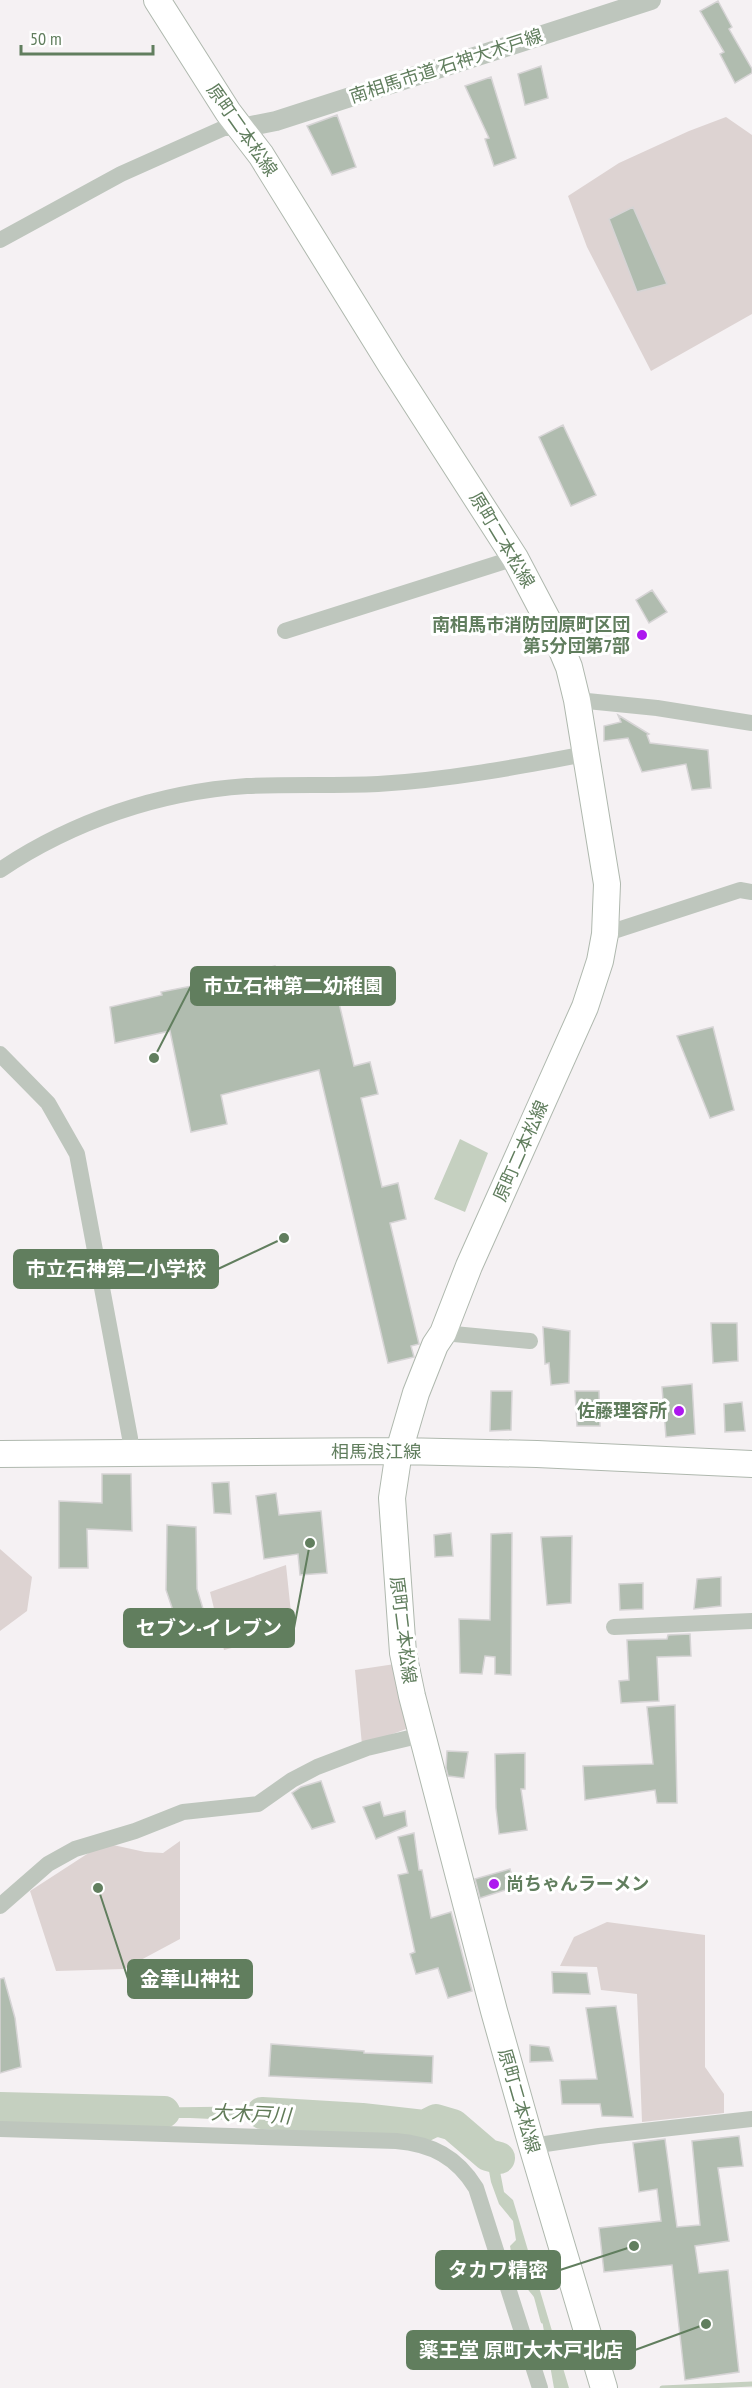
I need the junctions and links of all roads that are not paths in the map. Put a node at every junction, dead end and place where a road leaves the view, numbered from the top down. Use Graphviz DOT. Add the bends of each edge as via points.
graph roads {
  1 [pos="157,0"];
  2 [pos="651,0"];
  3 [pos="241,128"];
  4 [pos="0,240"];
  5 [pos="515,558"];
  6 [pos="285,631"];
  7 [pos="577,700"];
  8 [pos="752,723"];
  9 [pos="585,754"];
  10 [pos="0,870"];
  11 [pos="752,891"];
  12 [pos="605,934"];
  13 [pos="0,1054"];
  14 [pos="443,1333"];
  15 [pos="530,1341"];
  16 [pos="399,1451"];
  17 [pos="0,1455"];
  18 [pos="132,1455"];
  19 [pos="752,1464"];
  20 [pos="752,1621"];
  21 [pos="614,1627"];
  22 [pos="422,1735"];
  23 [pos="0,1906"];
  24 [pos="752,2120"];
  25 [pos="0,2129"];
  26 [pos="532,2146"];
  27 [pos="540,2388"];
  28 [pos="604,2388"];
  1 -- 3 [label="main road, 原町二本松線"];
  2 -- 3 [label="street, 南相馬市道 石神大木戸線" via="276,121"];
  3 -- 4 [label="street" via="224,128 121,174"];
  3 -- 5 [label="main road, 原町二本松線"];
  5 -- 6 [label="street"];
  5 -- 7 [label="main road, 原町二本松線" via="556,636"];
  7 -- 8 [label="street"];
  7 -- 9 [label="main road, 原町二本松線"];
  9 -- 10 [label="street" via="500,770 380,784 246,786 187,794 111,813 71,829"];
  9 -- 12 [label="main road, 原町二本松線" via="607,884"];
  11 -- 12 [label="street" via="740,890"];
  12 -- 14 [label="main road, 原町二本松線" via="585,1007"];
  13 -- 18 [label="street" via="48,1103 77,1154"];
  14 -- 15 [label="street"];
  14 -- 16 [label="main road, 原町二本松線" via="416,1393"];
  16 -- 18 [label="main road, 相馬浪江線"];
  16 -- 19 [label="main road, 相馬浪江線"];
  16 -- 22 [label="main road, 原町二本松線" via="392,1498 396,1579 403,1653"];
  17 -- 18 [label="main road, 相馬浪江線"];
  20 -- 21 [label="street"];
  22 -- 23 [label="street" via="367,1748 317,1767 258,1804 183,1812 75,1848 48,1864"];
  22 -- 26 [label="main road, 原町二本松線"];
  24 -- 26 [label="street"];
  25 -- 27 [label="street" via="396,2141 426,2146 444,2154 466,2172 476,2188"];
  26 -- 28 [label="main road, 原町二本松線"];
}
